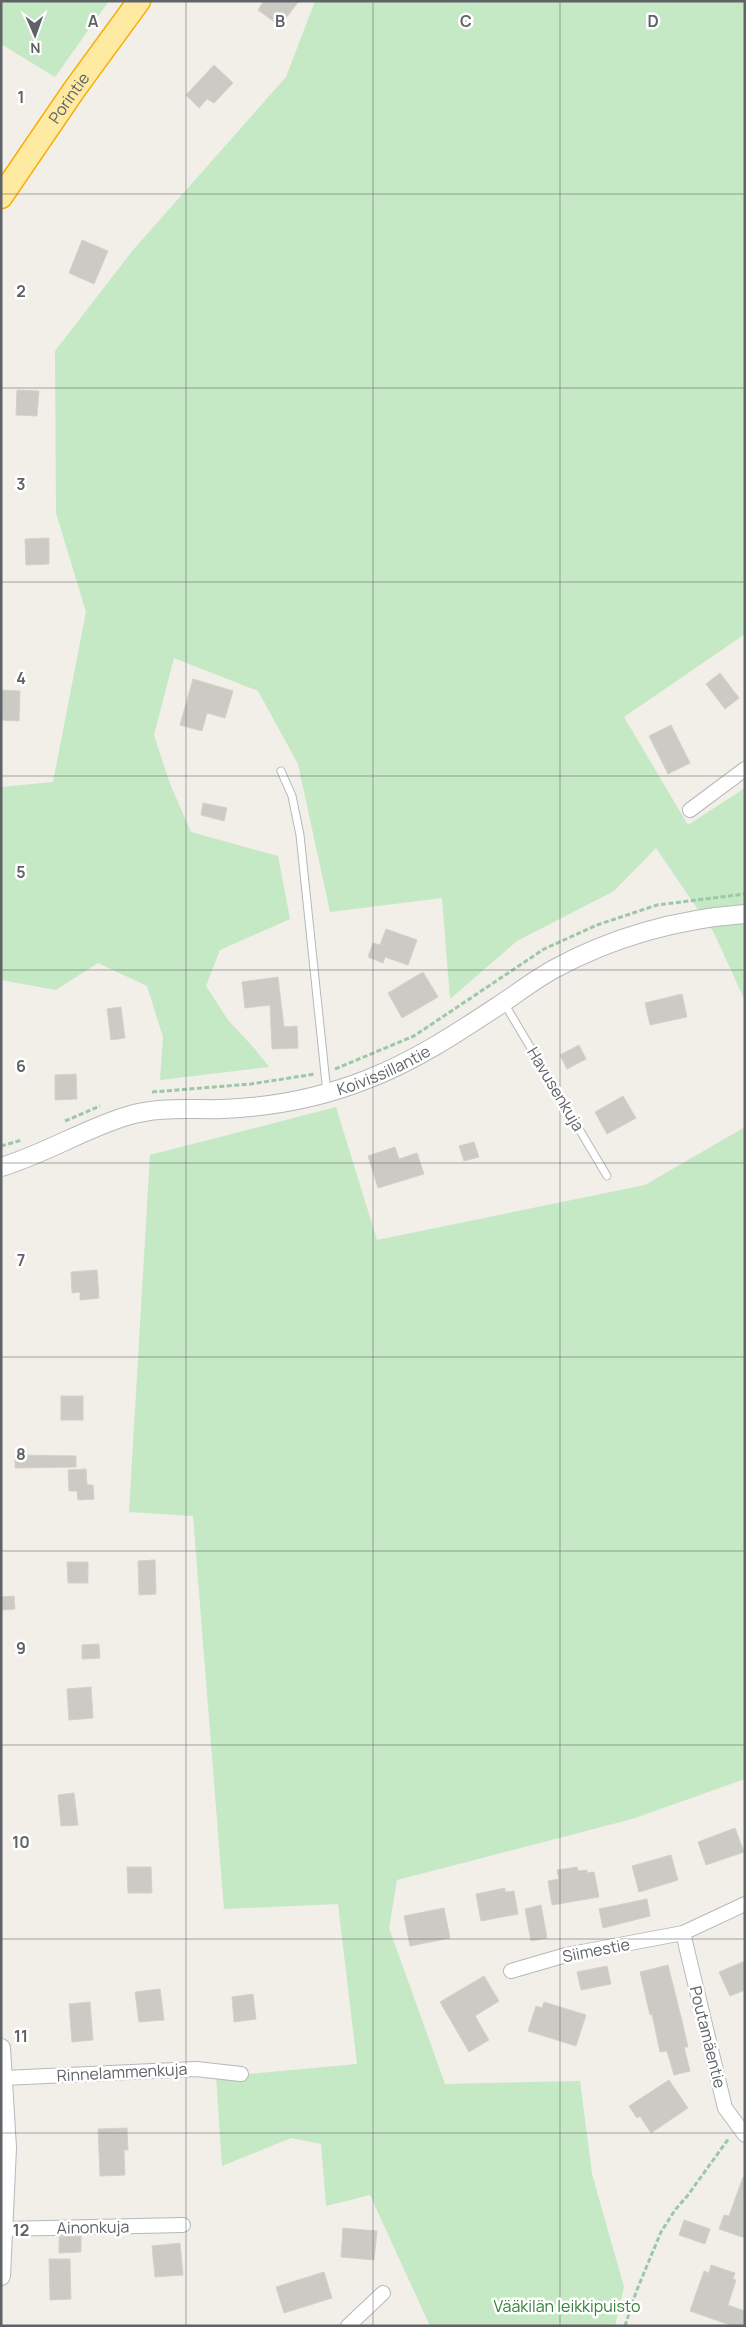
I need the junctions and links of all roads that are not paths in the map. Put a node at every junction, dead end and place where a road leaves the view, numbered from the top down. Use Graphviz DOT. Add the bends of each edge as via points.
graph roads {
  1 [pos="139,1"];
  2 [pos="1,198"];
  3 [pos="745,769"];
  4 [pos="281,771"];
  5 [pos="690,810"];
  6 [pos="745,914"];
  7 [pos="504,1002"];
  8 [pos="327,1093"];
  9 [pos="1,1166"];
  10 [pos="607,1176"];
  11 [pos="745,1904"];
  12 [pos="683,1933"];
  13 [pos="511,1971"];
  14 [pos="1,2048"];
  15 [pos="241,2074"];
  16 [pos="4,2078"];
  17 [pos="745,2135"];
  18 [pos="183,2226"];
  19 [pos="4,2230"];
  20 [pos="1,2276"];
  21 [pos="383,2293"];
  22 [pos="348,2326"];
  1 -- 2 [label="highway, Porintie"];
  3 -- 5 [label="street"];
  4 -- 8 [label="lane" via="292,796 300,835"];
  6 -- 7 [label="street, Koivissillantie" via="686,921 624,937 553,970"];
  7 -- 8 [label="street, Koivissillantie" via="403,1064"];
  7 -- 10 [label="lane, Havusenkuja"];
  8 -- 9 [label="street, Koivissillantie" via="280,1103 128,1115 21,1161"];
  11 -- 12 [label="street, Siimestie"];
  12 -- 13 [label="street, Siimestie" via="566,1956"];
  12 -- 17 [label="street, Poutamäentie" via="723,2099 736,2126"];
  14 -- 16 [label="street"];
  15 -- 16 [label="street, Rinnelammenkuja" via="196,2069"];
  16 -- 19 [label="street" via="7,2148"];
  18 -- 19 [label="street, Ainonkuja"];
  19 -- 20 [label="street"];
  21 -- 22 [label="street"];
}
